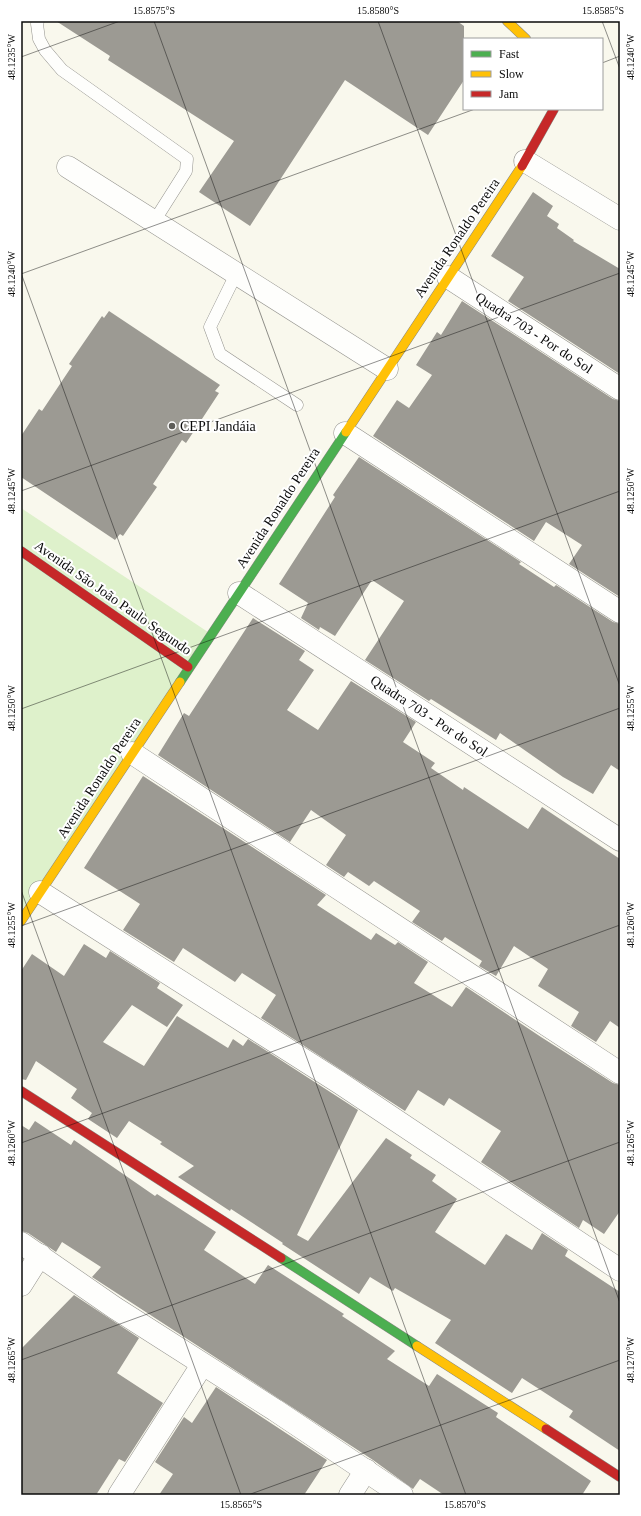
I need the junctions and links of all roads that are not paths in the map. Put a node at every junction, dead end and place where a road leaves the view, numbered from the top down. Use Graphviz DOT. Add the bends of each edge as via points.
graph roads {
  1 [pos="38,21"];
  2 [pos="553,110"];
  3 [pos="525,161"];
  4 [pos="68,167"];
  5 [pos="620,219"];
  6 [pos="155,220"];
  7 [pos="237,272"];
  8 [pos="448,277"];
  9 [pos="387,368"];
  10 [pos="620,389"];
  11 [pos="297,405"];
  12 [pos="345,433"];
  13 [pos="21,551"];
  14 [pos="239,593"];
  15 [pos="620,612"];
  16 [pos="188,667"];
  17 [pos="132,753"];
  18 [pos="620,840"];
  19 [pos="40,892"];
  20 [pos="21,921"];
  21 [pos="620,1073"];
  22 [pos="21,1091"];
  23 [pos="21,1243"];
  24 [pos="40,1255"];
  25 [pos="620,1270"];
  26 [pos="21,1285"];
  27 [pos="202,1365"];
  28 [pos="366,1470"];
  29 [pos="620,1477"];
  30 [pos="119,1495"];
  31 [pos="350,1495"];
  32 [pos="402,1495"];
  1 -- 6 [label="lane" via="39,39 62,70 187,159 186,171"];
  2 -- 3 [label="street, Avenida Ronaldo Pereira"];
  3 -- 5 [label="street"];
  3 -- 8 [label="street, Avenida Ronaldo Pereira"];
  4 -- 6 [label="street"];
  6 -- 7 [label="street"];
  7 -- 9 [label="street"];
  7 -- 11 [label="lane" via="210,327 220,354"];
  8 -- 9 [label="street, Avenida Ronaldo Pereira"];
  8 -- 10 [label="street, Quadra 703 - Por do Sol"];
  9 -- 12 [label="street, Avenida Ronaldo Pereira"];
  12 -- 14 [label="street, Avenida Ronaldo Pereira"];
  12 -- 15 [label="street"];
  13 -- 16 [label="street, Avenida São João Paulo Segundo"];
  14 -- 16 [label="street, Avenida Ronaldo Pereira"];
  14 -- 18 [label="street, Quadra 703 - Por do Sol"];
  16 -- 17 [label="street, Avenida Ronaldo Pereira"];
  17 -- 19 [label="street, Avenida Ronaldo Pereira"];
  17 -- 21 [label="street"];
  19 -- 20 [label="street, Avenida Ronaldo Pereira"];
  19 -- 25 [label="street" via="340,1083"];
  22 -- 29 [label="street"];
  23 -- 24 [label="street"];
  24 -- 26 [label="street"];
  24 -- 27 [label="street"];
  27 -- 28 [label="street"];
  27 -- 30 [label="street"];
  28 -- 31 [label="street"];
  28 -- 32 [label="street"];
}
